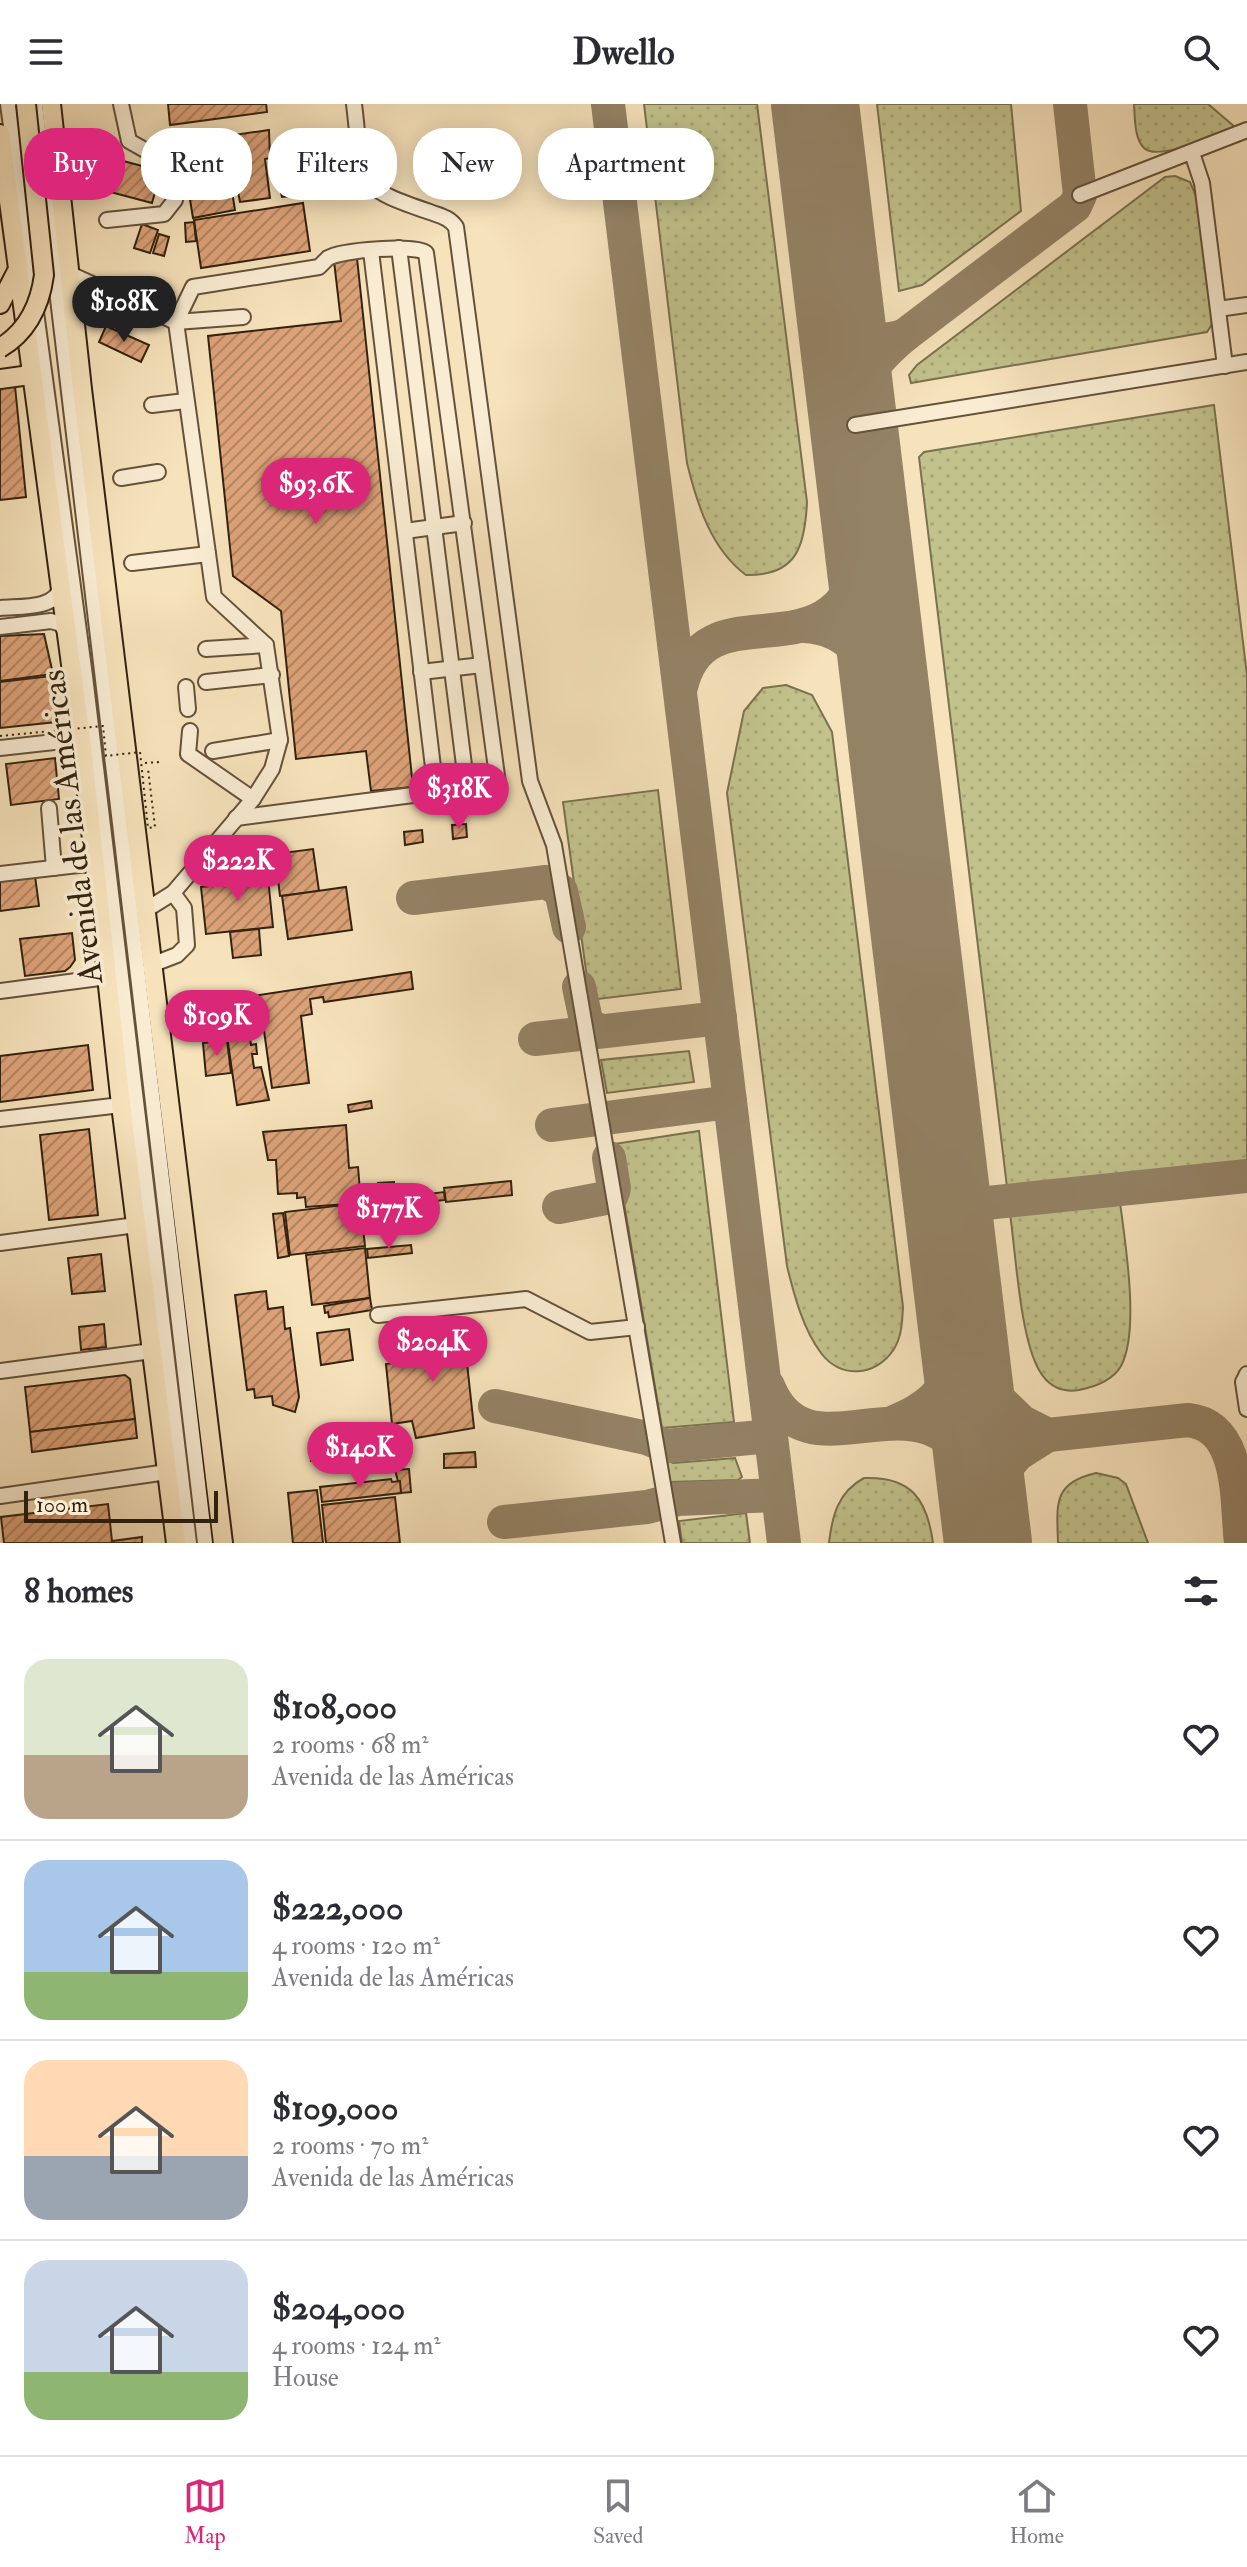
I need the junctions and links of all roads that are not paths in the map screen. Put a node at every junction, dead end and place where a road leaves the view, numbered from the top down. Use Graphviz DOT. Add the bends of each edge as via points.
graph roads {
  1 [pos="8,104"];
  2 [pos="26,104"];
  3 [pos="35,104"];
  4 [pos="51,104"];
  5 [pos="121,104"];
  6 [pos="354,104"];
  7 [pos="1247,130"];
  8 [pos="0,134"];
  9 [pos="1192,153"];
  10 [pos="1080,195"];
  11 [pos="107,220"];
  12 [pos="26,240"];
  13 [pos="399,248"];
  14 [pos="371,251"];
  15 [pos="17,270"];
  16 [pos="72,275"];
  17 [pos="0,304"];
  18 [pos="1247,305"];
  19 [pos="1218,309"];
  20 [pos="243,317"];
  21 [pos="176,322"];
  22 [pos="0,348"];
  23 [pos="1247,362"];
  24 [pos="1225,366"];
  25 [pos="30,375"];
  26 [pos="0,379"];
  27 [pos="48,389"];
  28 [pos="185,401"];
  29 [pos="152,405"];
  30 [pos="855,425"];
  31 [pos="158,472"];
  32 [pos="121,478"];
  33 [pos="464,523"];
  34 [pos="434,527"];
  35 [pos="405,531"];
  36 [pos="208,554"];
  37 [pos="132,563"];
  38 [pos="61,586"];
  39 [pos="0,608"];
  40 [pos="0,627"];
  41 [pos="68,636"];
  42 [pos="266,645"];
  43 [pos="206,649"];
  44 [pos="482,665"];
  45 [pos="452,669"];
  46 [pos="421,672"];
  47 [pos="272,675"];
  48 [pos="206,682"];
  49 [pos="186,687"];
  50 [pos="188,709"];
  51 [pos="190,731"];
  52 [pos="81,739"];
  53 [pos="280,740"];
  54 [pos="0,748"];
  55 [pos="213,751"];
  56 [pos="467,789"];
  57 [pos="436,792"];
  58 [pos="253,799"];
  59 [pos="49,808"];
  60 [pos="236,818"];
  61 [pos="96,863"];
  62 [pos="54,868"];
  63 [pos="0,874"];
  64 [pos="173,893"];
  65 [pos="144,911"];
  66 [pos="151,965"];
  67 [pos="107,977"];
  68 [pos="0,991"];
  69 [pos="121,1105"];
  70 [pos="0,1119"];
  71 [pos="136,1225"];
  72 [pos="0,1243"];
  73 [pos="378,1315"];
  74 [pos="637,1327"];
  75 [pos="152,1351"];
  76 [pos="0,1371"];
  77 [pos="1247,1374"];
  78 [pos="1247,1409"];
  79 [pos="167,1472"];
  80 [pos="0,1496"];
  81 [pos="176,1543"];
  82 [pos="189,1543"];
  83 [pos="205,1543"];
  84 [pos="223,1543"];
  85 [pos="673,1543"];
  1 -- 12 [label="street, Avenida de las Américas"];
  2 -- 22 [label="main road, bridge" via="44,275 27,323"];
  3 -- 83 [label="street, Avenida de las Américas"];
  4 -- 16 [label="main road, Avenida de las Américas"];
  5 -- 11 [label="street" via="129,141 168,163 175,200 164,214"];
  6 -- 74 [label="street" via="367,183 381,195 446,218 457,232 530,781 554,845"];
  7 -- 9 [label="street"];
  8 -- 15 [label="main road, Avenida de las Américas"];
  9 -- 10 [label="street"];
  9 -- 19 [label="street" via="1202,183"];
  12 -- 15 [label="street"];
  12 -- 27 [label="street, Avenida de las Américas"];
  13 -- 14 [label="street"];
  13 -- 33 [label="street" via="419,247 426,253"];
  13 -- 34 [label="street"];
  14 -- 21 [label="street" via="331,257 319,267 195,286"];
  14 -- 35 [label="street"];
  15 -- 17 [label="main road"];
  15 -- 25 [label="main road, Avenida de las Américas"];
  16 -- 21 [label="street"];
  16 -- 65 [label="main road, Avenida de las Américas"];
  18 -- 19 [label="street"];
  19 -- 24 [label="street"];
  20 -- 21 [label="street"];
  21 -- 28 [label="street"];
  23 -- 24 [label="street"];
  24 -- 30 [label="street"];
  25 -- 26 [label="main road"];
  25 -- 27 [label="street"];
  25 -- 38 [label="main road, Avenida de las Américas"];
  27 -- 82 [label="street, Avenida de las Américas"];
  28 -- 29 [label="street"];
  28 -- 36 [label="street"];
  31 -- 32 [label="street"];
  33 -- 34 [label="street"];
  33 -- 44 [label="street"];
  34 -- 35 [label="street"];
  34 -- 45 [label="street"];
  35 -- 46 [label="street"];
  36 -- 37 [label="street"];
  36 -- 42 [label="street" via="214,597"];
  38 -- 39 [label="street" via="48,602"];
  38 -- 41 [label="main road, Avenida de las Américas"];
  40 -- 41 [label="street" via="56,622"];
  41 -- 52 [label="main road, Avenida de las Américas"];
  42 -- 43 [label="street"];
  42 -- 47 [label="street"];
  44 -- 45 [label="street"];
  44 -- 56 [label="street" via="498,783"];
  45 -- 46 [label="street"];
  45 -- 56 [label="street"];
  46 -- 57 [label="street"];
  47 -- 48 [label="street"];
  47 -- 53 [label="street"];
  49 -- 50 [label="street"];
  51 -- 58 [label="street" via="188,754"];
  52 -- 54 [label="street"];
  52 -- 61 [label="main road, Avenida de las Américas"];
  53 -- 55 [label="street"];
  53 -- 58 [label="street" via="272,769"];
  56 -- 57 [label="street"];
  57 -- 60 [label="street"];
  58 -- 60 [label="street"];
  59 -- 62 [label="street"];
  60 -- 64 [label="street"];
  61 -- 62 [label="street"];
  61 -- 67 [label="main road, Avenida de las Américas"];
  62 -- 63 [label="street"];
  64 -- 65 [label="street"];
  64 -- 66 [label="street" via="184,908 187,945"];
  65 -- 66 [label="main road, Avenida de las Américas"];
  66 -- 84 [label="main road, Avenida de las Américas"];
  67 -- 68 [label="street"];
  67 -- 69 [label="main road, Avenida de las Américas"];
  69 -- 70 [label="street"];
  69 -- 71 [label="main road, Avenida de las Américas"];
  71 -- 72 [label="street"];
  71 -- 75 [label="main road, Avenida de las Américas"];
  73 -- 74 [label="street" via="526,1299 590,1332"];
  74 -- 85 [label="street"];
  75 -- 76 [label="street"];
  75 -- 79 [label="main road, Avenida de las Américas"];
  77 -- 78 [label="street"];
  79 -- 80 [label="street"];
  79 -- 81 [label="main road, Avenida de las Américas"];
}
